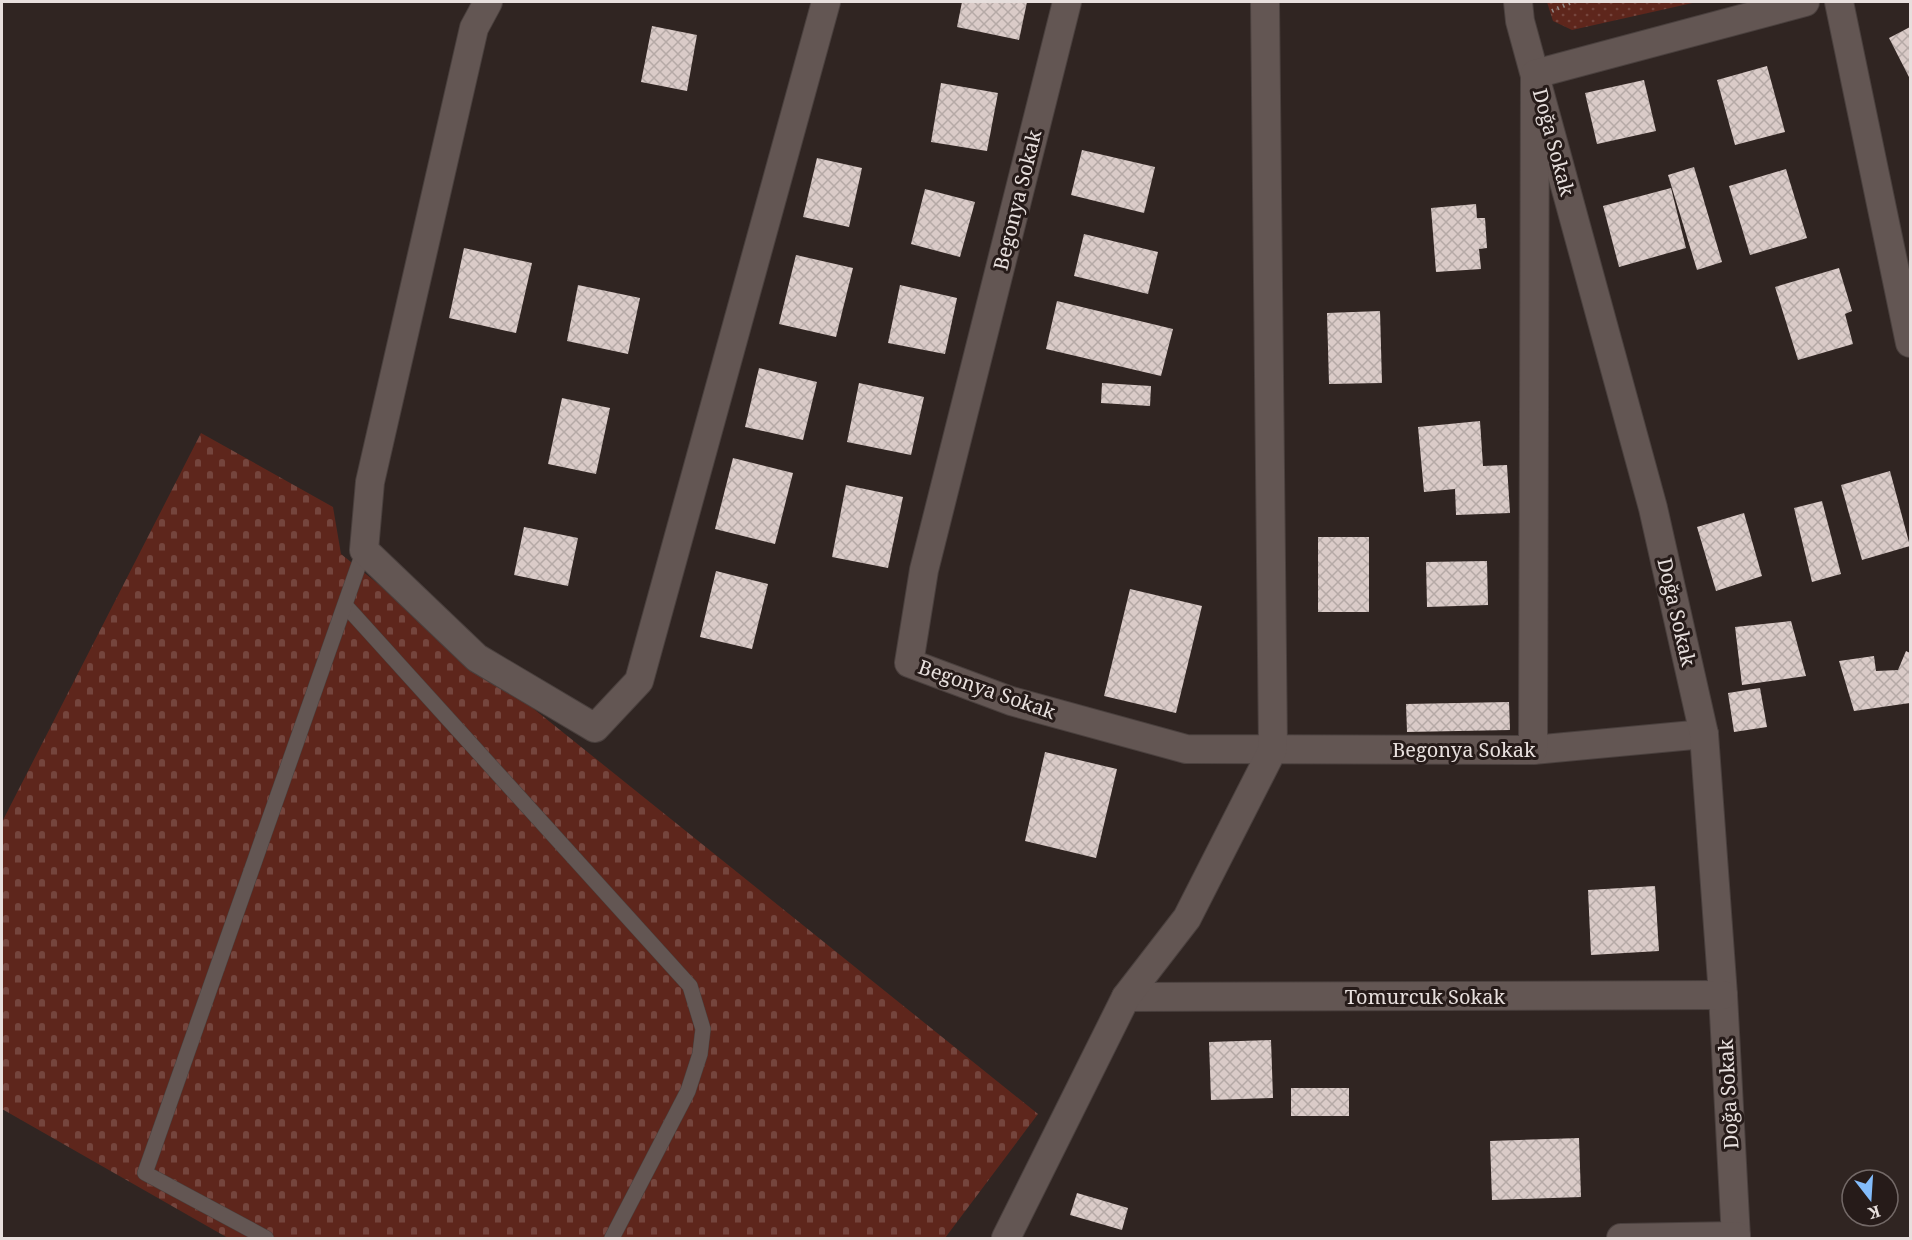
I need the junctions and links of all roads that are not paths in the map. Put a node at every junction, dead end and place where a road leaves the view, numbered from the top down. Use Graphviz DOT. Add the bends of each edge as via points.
graph roads {
  1 [pos="488,2"];
  2 [pos="826,2"];
  3 [pos="1067,2"];
  4 [pos="1265,2"];
  5 [pos="1518,2"];
  6 [pos="1805,2"];
  7 [pos="1839,2"];
  8 [pos="1535,74"];
  9 [pos="1911,343"];
  10 [pos="364,550"];
  11 [pos="345,605"];
  12 [pos="1704,734"];
  13 [pos="1273,750"];
  14 [pos="1533,750"];
  15 [pos="1723,994"];
  16 [pos="1126,997"];
  17 [pos="1736,1237"];
  18 [pos="266,1239"];
  19 [pos="612,1239"];
  20 [pos="1006,1239"];
  21 [pos="1621,1239"];
  1 -- 10 [label="street" via="474,28 370,482"];
  2 -- 10 [label="street" via="639,681 595,728 477,658"];
  3 -- 13 [label="street, Begonya Sokak" via="924,570 909,663 1011,701 1186,749"];
  4 -- 13 [label="street"];
  5 -- 8 [label="street, Doğa Sokak"];
  6 -- 8 [label="street"];
  7 -- 9 [label="street"];
  8 -- 12 [label="street, Doğa Sokak" via="1653,508"];
  8 -- 14 [label="street"];
  10 -- 11 [label="lane"];
  11 -- 18 [label="lane" via="145,1173"];
  11 -- 19 [label="lane" via="690,986 703,1029 700,1054 688,1091"];
  12 -- 14 [label="street, Begonya Sokak"];
  12 -- 15 [label="street, Doğa Sokak"];
  13 -- 14 [label="street, Begonya Sokak"];
  13 -- 16 [label="street" via="1187,918"];
  15 -- 16 [label="street, Tomurcuk Sokak"];
  15 -- 17 [label="street, Doğa Sokak"];
  16 -- 20 [label="street"];
  17 -- 21 [label="street"];
}
